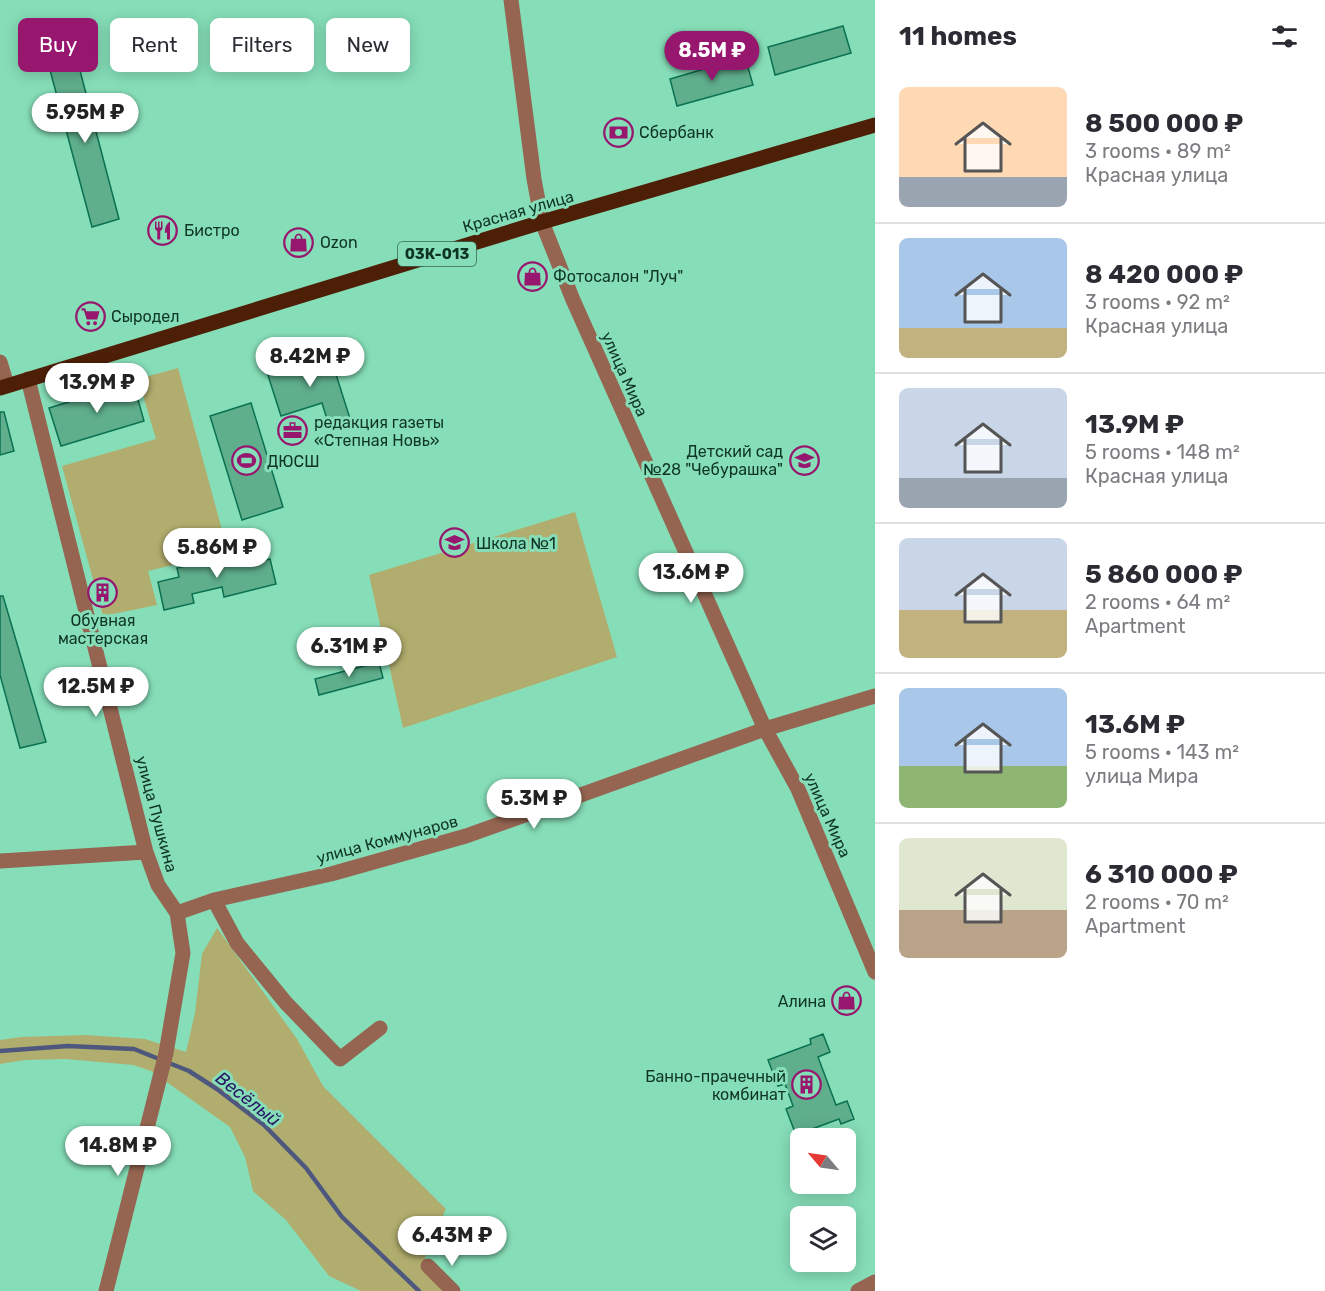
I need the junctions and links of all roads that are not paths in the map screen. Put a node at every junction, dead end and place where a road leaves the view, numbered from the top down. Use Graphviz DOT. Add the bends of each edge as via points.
graph roads {
  1 [pos="511,0"];
  2 [pos="875,125"];
  3 [pos="542,222"];
  4 [pos="0,362"];
  5 [pos="28,379"];
  6 [pos="3,387"];
  7 [pos="875,696"];
  8 [pos="765,729"];
  9 [pos="146,852"];
  10 [pos="0,861"];
  11 [pos="214,900"];
  12 [pos="177,913"];
  13 [pos="875,972"];
  14 [pos="380,1028"];
  15 [pos="428,1266"];
  16 [pos="875,1282"];
  17 [pos="106,1291"];
  18 [pos="453,1291"];
  19 [pos="858,1291"];
  1 -- 3 [label="street, улица Мира"];
  2 -- 3 [label="main road, Красная улица / 03К-013"];
  3 -- 5 [label="main road, Красная улица / 03К-013"];
  3 -- 8 [label="street, улица Мира" via="627,423"];
  4 -- 6 [label="street"];
  5 -- 6 [label="main road, Красная улица / 03К-013"];
  5 -- 9 [label="street, улица Пушкина"];
  7 -- 8 [label="street, улица Коммунаров"];
  8 -- 11 [label="street, улица Коммунаров" via="454,840 331,874"];
  8 -- 13 [label="street, улица Мира" via="798,789"];
  9 -- 10 [label="street"];
  9 -- 12 [label="street, улица Пушкина" via="158,885"];
  11 -- 12 [label="street, улица Коммунаров"];
  11 -- 14 [label="street" via="237,943 286,1003 340,1059"];
  12 -- 17 [label="street, улица Пушкина" via="183,953 166,1053"];
  15 -- 18 [label="street"];
  16 -- 19 [label="street"];
}
